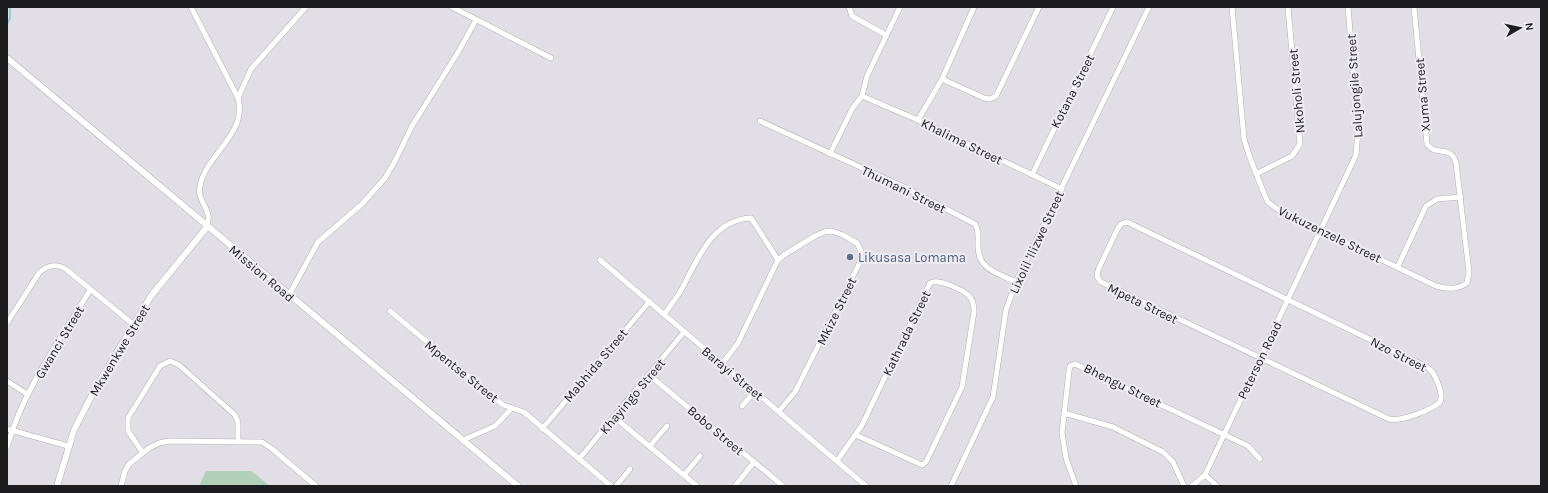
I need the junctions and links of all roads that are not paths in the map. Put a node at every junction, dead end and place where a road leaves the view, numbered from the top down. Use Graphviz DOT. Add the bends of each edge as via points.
graph roads {
  1 [pos="191,7"];
  2 [pos="306,7"];
  3 [pos="452,7"];
  4 [pos="849,7"];
  5 [pos="900,7"];
  6 [pos="974,7"];
  7 [pos="1039,7"];
  8 [pos="1113,7"];
  9 [pos="1149,7"];
  10 [pos="1232,7"];
  11 [pos="1288,7"];
  12 [pos="1348,7"];
  13 [pos="1414,7"];
  14 [pos="476,20"];
  15 [pos="886,35"];
  16 [pos="7,58"];
  17 [pos="551,58"];
  18 [pos="942,79"];
  19 [pos="862,96"];
  20 [pos="238,98"];
  21 [pos="918,120"];
  22 [pos="760,121"];
  23 [pos="830,154"];
  24 [pos="1256,174"];
  25 [pos="1032,175"];
  26 [pos="1062,189"];
  27 [pos="1461,197"];
  28 [pos="207,227"];
  29 [pos="1322,230"];
  30 [pos="600,260"];
  31 [pos="778,260"];
  32 [pos="1398,266"];
  33 [pos="1016,282"];
  34 [pos="1467,283"];
  35 [pos="90,290"];
  36 [pos="289,295"];
  37 [pos="1288,299"];
  38 [pos="649,302"];
  39 [pos="390,311"];
  40 [pos="664,315"];
  41 [pos="7,323"];
  42 [pos="134,325"];
  43 [pos="684,332"];
  44 [pos="1260,359"];
  45 [pos="722,364"];
  46 [pos="649,375"];
  47 [pos="7,381"];
  48 [pos="755,391"];
  49 [pos="27,394"];
  50 [pos="742,406"];
  51 [pos="512,408"];
  52 [pos="779,411"];
  53 [pos="1064,413"];
  54 [pos="614,417"];
  55 [pos="667,426"];
  56 [pos="9,429"];
  57 [pos="542,429"];
  58 [pos="1224,434"];
  59 [pos="856,435"];
  60 [pos="463,440"];
  61 [pos="238,442"];
  62 [pos="68,446"];
  63 [pos="650,446"];
  64 [pos="7,447"];
  65 [pos="143,453"];
  66 [pos="700,456"];
  67 [pos="579,459"];
  68 [pos="1260,459"];
  69 [pos="837,461"];
  70 [pos="754,462"];
  71 [pos="630,469"];
  72 [pos="684,475"];
  73 [pos="1205,475"];
  74 [pos="860,481"];
  75 [pos="57,486"];
  76 [pos="121,486"];
  77 [pos="316,486"];
  78 [pos="518,486"];
  79 [pos="611,486"];
  80 [pos="616,486"];
  81 [pos="697,486"];
  82 [pos="734,486"];
  83 [pos="783,486"];
  84 [pos="854,486"];
  85 [pos="866,486"];
  86 [pos="951,486"];
  87 [pos="1076,486"];
  88 [pos="1184,486"];
  89 [pos="1192,486"];
  90 [pos="1217,486"];
  1 -- 20 [label="street"];
  2 -- 20 [label="street" via="251,69"];
  3 -- 14 [label="street"];
  4 -- 15 [label="street" via="852,16"];
  5 -- 15 [label="street"];
  6 -- 18 [label="street"];
  7 -- 18 [label="street" via="996,96 984,98"];
  8 -- 25 [label="street, Kotana Street"];
  9 -- 26 [label="street, Lixolil 'Ilizwe Street"];
  10 -- 24 [label="street, Vukuzenzele Street" via="1244,139"];
  11 -- 24 [label="street, Nkoholi Street" via="1300,144 1292,156"];
  12 -- 29 [label="street, Lalujongile Street" via="1358,145 1353,162"];
  13 -- 27 [label="street, Xuma Street" via="1426,139 1430,148 1450,152 1454,156"];
  14 -- 17 [label="street"];
  14 -- 36 [label="street" via="384,178 362,204 318,242"];
  15 -- 19 [label="street" via="867,76"];
  16 -- 28 [label="street, Mission Road"];
  18 -- 21 [label="street"];
  19 -- 21 [label="street, Khalima Street"];
  19 -- 23 [label="street" via="852,109"];
  20 -- 28 [label="street" via="240,115 233,134 207,171 200,186 201,202 209,216"];
  21 -- 25 [label="street, Khalima Street"];
  22 -- 23 [label="street, Thumani Street" via="804,139"];
  23 -- 33 [label="street, Thumani Street" via="908,189 975,224 978,230 978,253 985,267"];
  24 -- 29 [label="street, Vukuzenzele Street" via="1265,196 1273,206"];
  25 -- 26 [label="street, Khalima Street"];
  26 -- 33 [label="street, Lixolil 'Ilizwe Street"];
  27 -- 32 [label="street" via="1437,199 1426,206"];
  27 -- 34 [label="street, Xuma Street" via="1468,265"];
  28 -- 36 [label="street, Mission Road"];
  28 -- 42 [label="street, Mkwenkwe Street" via="160,283"];
  29 -- 32 [label="street, Vukuzenzele Street"];
  29 -- 37 [label="street, Peterson Road"];
  30 -- 38 [label="street, Barayi Street"];
  31 -- 40 [label="street" via="751,218 732,223 710,238"];
  31 -- 45 [label="street" via="740,338"];
  31 -- 52 [label="street, Mkize Street" via="815,236 828,231 854,240 861,251 860,262 808,368 792,396"];
  32 -- 34 [label="street, Vukuzenzele Street" via="1444,288 1459,287"];
  33 -- 86 [label="street, Lixolil 'Ilizwe Street" via="1006,310 993,397"];
  35 -- 41 [label="street, Gwanci Street" via="63,266 47,267 39,273"];
  35 -- 42 [label="street, Gwanci Street"];
  35 -- 49 [label="street, Gwanci Street"];
  36 -- 60 [label="street, Mission Road"];
  37 -- 44 [label="street, Peterson Road"];
  37 -- 44 [label="street, Nzo Street" via="1430,368 1441,394 1440,402 1436,406 1397,420 1389,419"];
  37 -- 44 [label="street, Mpeta Street" via="1127,222 1118,228 1098,270 1097,277 1101,282"];
  38 -- 40 [label="street, Barayi Street"];
  38 -- 57 [label="street, Mabhida Street"];
  39 -- 51 [label="street, Mpentse Street" via="503,405"];
  40 -- 43 [label="street, Barayi Street"];
  42 -- 62 [label="street, Mkwenkwe Street" via="83,411"];
  43 -- 45 [label="street, Barayi Street"];
  43 -- 46 [label="street, Khayingo Street"];
  44 -- 58 [label="street, Peterson Road"];
  45 -- 48 [label="street, Barayi Street"];
  46 -- 54 [label="street, Khayingo Street"];
  46 -- 70 [label="street, Bobo Street"];
  47 -- 49 [label="street, Gwanci Street"];
  48 -- 50 [label="street"];
  48 -- 52 [label="street, Barayi Street"];
  49 -- 56 [label="street, Gwanci Street"];
  51 -- 57 [label="street, Mpentse Street" via="524,412"];
  51 -- 60 [label="street" via="495,426"];
  52 -- 69 [label="street, Barayi Street"];
  53 -- 58 [label="street, Bhengu Street" via="1069,370 1070,366 1075,364"];
  53 -- 87 [label="street, Bhengu Street" via="1064,451"];
  53 -- 88 [label="street" via="1113,427 1163,452 1173,462"];
  54 -- 63 [label="street"];
  54 -- 67 [label="street, Khayingo Street"];
  55 -- 63 [label="street"];
  56 -- 62 [label="street"];
  56 -- 64 [label="street, Gwanci Street"];
  57 -- 67 [label="street, Mpentse Street"];
  58 -- 68 [label="street, Bhengu Street" via="1251,448"];
  58 -- 73 [label="street, Peterson Road"];
  59 -- 59 [label="street, Kathrada Street" via="930,283 936,281 969,295 974,312 962,387 926,462 922,465"];
  59 -- 69 [label="street, Kathrada Street"];
  60 -- 78 [label="street, Mission Road"];
  61 -- 65 [label="street" via="164,442"];
  61 -- 65 [label="street" via="238,422 235,415 170,361 160,366 128,418 128,431"];
  61 -- 77 [label="street" via="258,441 266,444"];
  62 -- 75 [label="street, Mkwenkwe Street"];
  63 -- 72 [label="street"];
  65 -- 76 [label="street" via="126,468"];
  66 -- 72 [label="street"];
  67 -- 79 [label="street, Mpentse Street"];
  69 -- 74 [label="street, Barayi Street"];
  70 -- 82 [label="street"];
  70 -- 83 [label="street, Bobo Street"];
  71 -- 80 [label="street"];
  72 -- 81 [label="street"];
  73 -- 89 [label="street, Peterson Road"];
  73 -- 90 [label="street"];
  74 -- 84 [label="street"];
  74 -- 85 [label="street, Barayi Street"];
}
